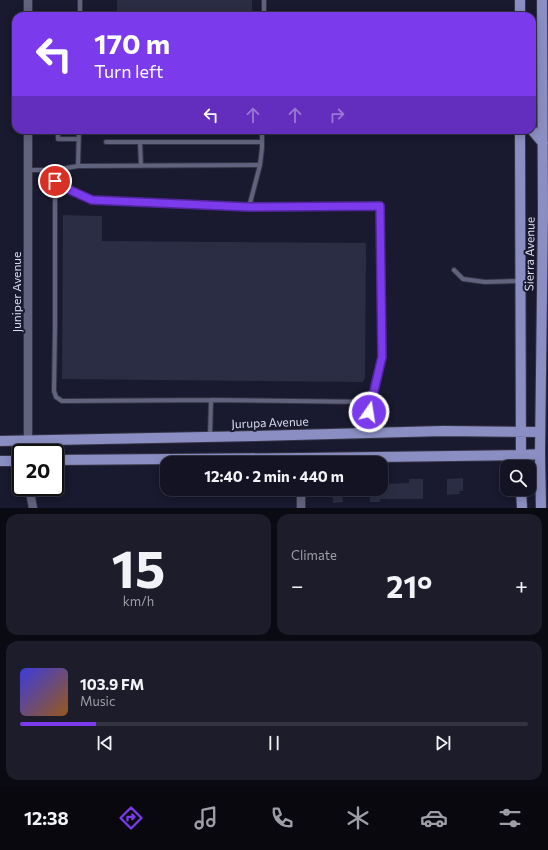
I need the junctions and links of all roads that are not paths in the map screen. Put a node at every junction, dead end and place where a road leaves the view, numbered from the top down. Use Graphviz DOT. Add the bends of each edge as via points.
graph roads {
  1 [pos="28,0"];
  2 [pos="80,0"];
  3 [pos="264,0"];
  4 [pos="520,0"];
  5 [pos="542,0"];
  6 [pos="28,12"];
  7 [pos="80,12"];
  8 [pos="264,12"];
  9 [pos="520,12"];
  10 [pos="545,39"];
  11 [pos="28,134"];
  12 [pos="58,134"];
  13 [pos="79,134"];
  14 [pos="262,134"];
  15 [pos="520,134"];
  16 [pos="535,134"];
  17 [pos="78,139"];
  18 [pos="106,142"];
  19 [pos="140,142"];
  20 [pos="262,142"];
  21 [pos="543,143"];
  22 [pos="260,165"];
  23 [pos="78,166"];
  24 [pos="141,166"];
  25 [pos="28,170"];
  26 [pos="55,170"];
  27 [pos="55,181"];
  28 [pos="249,207"];
  29 [pos="454,270"];
  30 [pos="520,281"];
  31 [pos="545,325"];
  32 [pos="212,400"];
  33 [pos="371,402"];
  34 [pos="522,432"];
  35 [pos="540,432"];
  36 [pos="369,433"];
  37 [pos="210,437"];
  38 [pos="28,440"];
  39 [pos="0,441"];
  40 [pos="28,444"];
  41 [pos="540,454"];
  42 [pos="521,455"];
  43 [pos="388,459"];
  44 [pos="64,460"];
  45 [pos="160,460"];
  46 [pos="521,460"];
  47 [pos="0,461"];
  48 [pos="12,461"];
  49 [pos="31,496"];
  50 [pos="301,496"];
  51 [pos="521,496"];
  52 [pos="33,508"];
  53 [pos="301,508"];
  54 [pos="522,508"];
  55 [pos="541,508"];
  1 -- 6 [label="street"];
  2 -- 7 [label="lane"];
  3 -- 8 [label="lane"];
  4 -- 9 [label="main road"];
  5 -- 10 [label="main road, Sierra Avenue"];
  10 -- 21 [label="main road, Sierra Avenue"];
  11 -- 25 [label="street, Juniper Avenue"];
  12 -- 17 [label="lane" via="58,139"];
  13 -- 17 [label="lane"];
  14 -- 20 [label="lane"];
  15 -- 30 [label="main road, Sierra Avenue"];
  16 -- 21 [label="main road"];
  17 -- 23 [label="lane"];
  18 -- 19 [label="lane"];
  19 -- 20 [label="lane"];
  19 -- 24 [label="lane"];
  20 -- 22 [label="lane"];
  21 -- 31 [label="main road, Sierra Avenue"];
  22 -- 24 [label="lane"];
  22 -- 28 [label="lane"];
  23 -- 24 [label="lane"];
  23 -- 26 [label="lane"];
  25 -- 26 [label="lane"];
  25 -- 38 [label="street, Juniper Avenue"];
  26 -- 27 [label="lane"];
  27 -- 28 [label="lane" via="92,200"];
  27 -- 32 [label="lane" via="56,397 62,400"];
  28 -- 33 [label="lane" via="380,206 382,357"];
  29 -- 30 [label="lane" via="463,279 485,282"];
  30 -- 34 [label="main road, Sierra Avenue"];
  31 -- 35 [label="main road, Sierra Avenue"];
  32 -- 33 [label="lane"];
  32 -- 37 [label="lane"];
  33 -- 36 [label="lane"];
  34 -- 35 [label="main road, Jurupa Avenue"];
  34 -- 36 [label="main road, Jurupa Avenue"];
  34 -- 42 [label="main road, Sierra Avenue"];
  35 -- 41 [label="main road, Sierra Avenue"];
  36 -- 37 [label="main road, Jurupa Avenue"];
  37 -- 38 [label="main road, Jurupa Avenue"];
  38 -- 39 [label="main road, Jurupa Avenue"];
  38 -- 40 [label="street, Juniper Avenue"];
  41 -- 42 [label="main road"];
  41 -- 55 [label="main road, Sierra Avenue"];
  42 -- 43 [label="main road"];
  42 -- 46 [label="main road, Sierra Avenue"];
  44 -- 45 [label="main road"];
  47 -- 48 [label="main road"];
  49 -- 52 [label="street"];
  50 -- 53 [label="street"];
  51 -- 54 [label="main road"];
}
